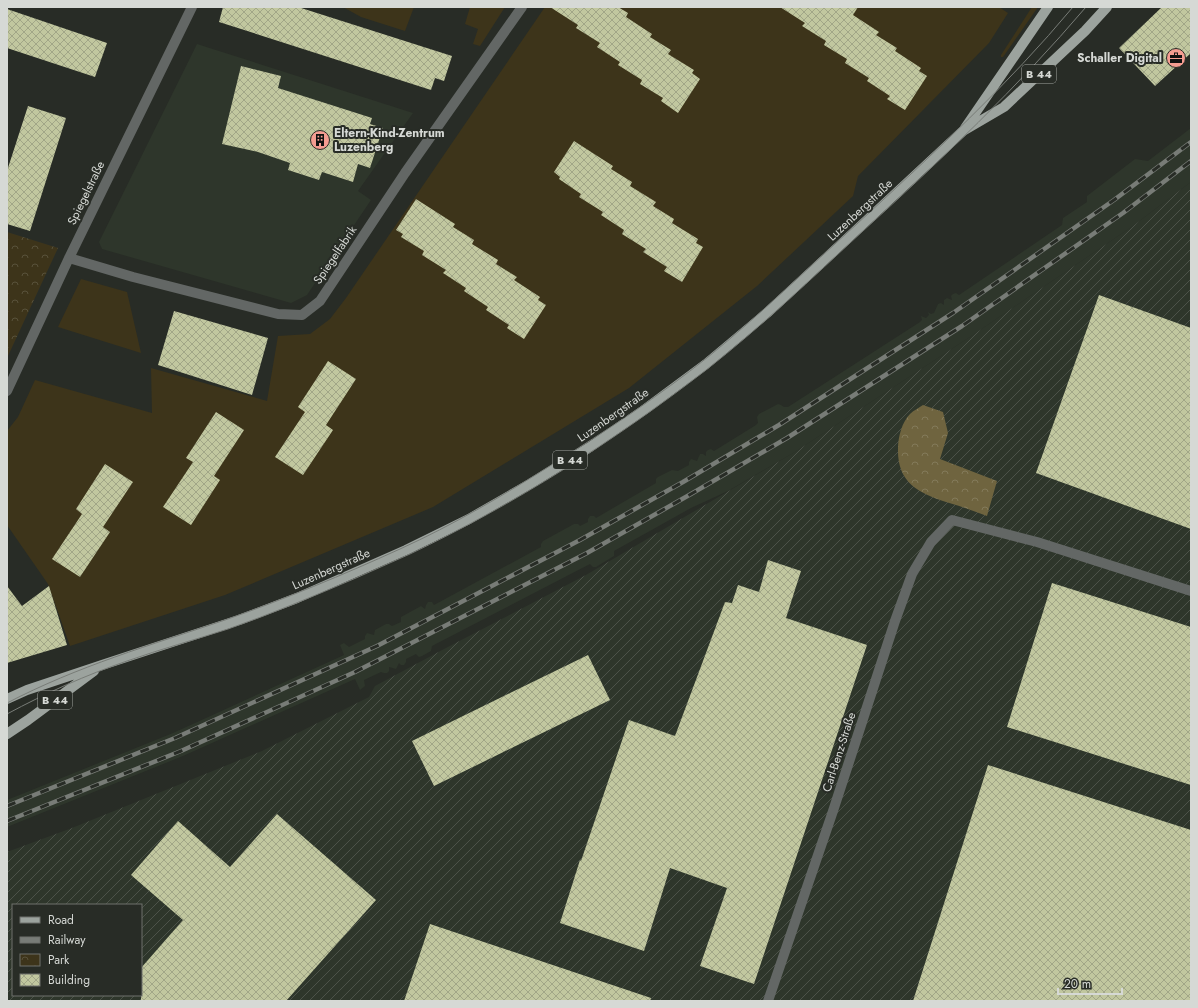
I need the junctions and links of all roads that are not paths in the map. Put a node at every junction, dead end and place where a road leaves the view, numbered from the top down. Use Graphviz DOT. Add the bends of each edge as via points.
graph roads {
  1 [pos="192,7"];
  2 [pos="522,7"];
  3 [pos="1048,7"];
  4 [pos="1107,7"];
  5 [pos="963,131"];
  6 [pos="69,258"];
  7 [pos="8,385"];
  8 [pos="1191,591"];
  9 [pos="102,665"];
  10 [pos="7,699"];
  11 [pos="7,734"];
  12 [pos="768,1001"];
  1 -- 6 [label="street, Spiegelstraße"];
  2 -- 6 [label="street, Spiegelfabrik" via="320,301 302,315 278,314"];
  3 -- 5 [label="main road, Luzenbergstraße / B 44"];
  4 -- 5 [label="main road, Luzenbergstraße / B 44" via="1004,107"];
  5 -- 9 [label="main road, Luzenbergstraße / B 44" via="767,313 706,364 596,443 530,484 469,519 406,550 297,598"];
  6 -- 7 [label="street, Spiegelstraße"];
  8 -- 12 [label="street, Carl-Benz-Straße" via="1037,542 952,520 931,542 912,574"];
  9 -- 10 [label="main road, Luzenbergstraße / B 44"];
  9 -- 11 [label="main road, Luzenbergstraße / B 44"];
}
